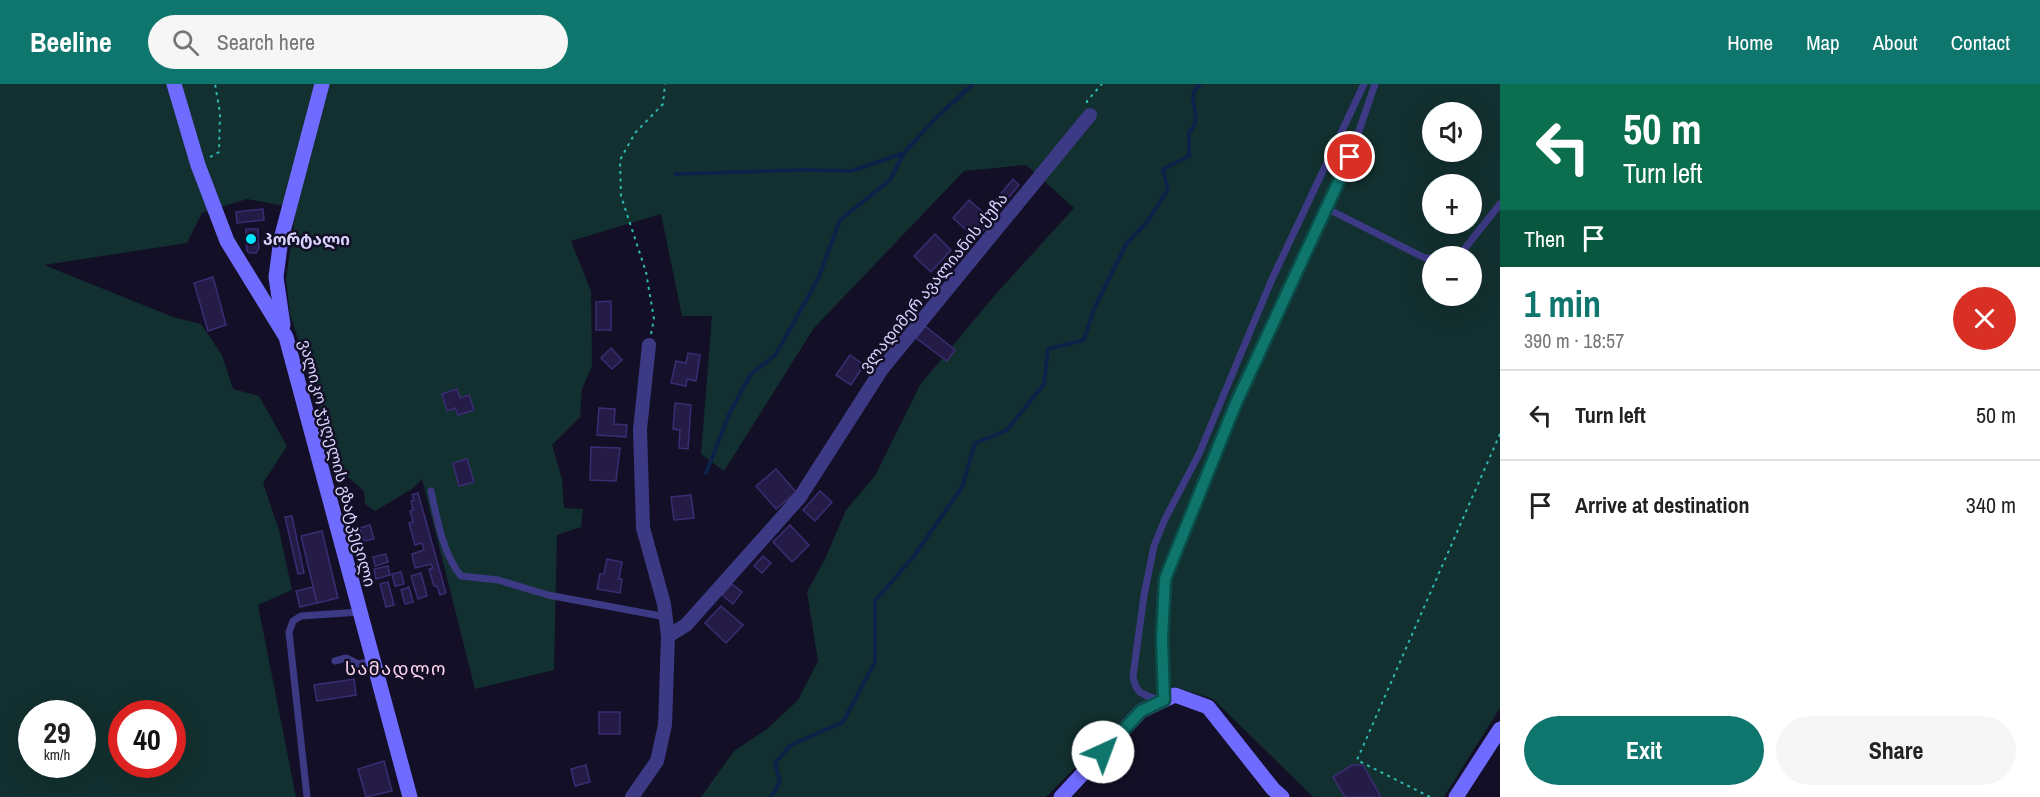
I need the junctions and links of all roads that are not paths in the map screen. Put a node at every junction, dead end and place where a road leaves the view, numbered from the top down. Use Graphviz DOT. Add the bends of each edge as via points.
graph roads {
  1 [pos="174,84"];
  2 [pos="322,84"];
  3 [pos="1364,84"];
  4 [pos="1376,84"];
  5 [pos="1090,115"];
  6 [pos="1500,204"];
  7 [pos="1326,208"];
  8 [pos="1467,246"];
  9 [pos="1422,256"];
  10 [pos="286,337"];
  11 [pos="649,345"];
  12 [pos="431,491"];
  13 [pos="360,612"];
  14 [pos="666,617"];
  15 [pos="669,636"];
  16 [pos="335,661"];
  17 [pos="374,661"];
  18 [pos="1163,701"];
  19 [pos="1500,729"];
  20 [pos="307,797"];
  21 [pos="410,797"];
  22 [pos="632,797"];
  23 [pos="1061,797"];
  24 [pos="1282,797"];
  25 [pos="1456,797"];
  1 -- 10 [label="main road, ვალიკო ჯუღელის გზატკეცილი" via="198,165 227,241"];
  2 -- 10 [label="main road" via="281,239 276,277"];
  3 -- 18 [label="lane" via="1272,279 1199,454 1154,546 1133,676 1138,692"];
  4 -- 7 [label="lane" via="1350,157"];
  5 -- 15 [label="street, ვლადიმერ ავალიანის ქუჩა" via="882,369 800,497 686,625"];
  6 -- 8 [label="lane"];
  7 -- 9 [label="lane"];
  7 -- 18 [label="lane" via="1236,403 1165,579"];
  10 -- 13 [label="main road, ვალიკო ჯუღელის გზატკეცილი"];
  11 -- 14 [label="street" via="640,429 643,528"];
  12 -- 14 [label="lane" via="447,548 461,576 498,580"];
  13 -- 17 [label="main road, ვალიკო ჯუღელის გზატკეცილი"];
  13 -- 20 [label="lane" via="301,616 292,621 289,632"];
  14 -- 15 [label="street"];
  15 -- 22 [label="street" via="665,725 657,760"];
  16 -- 17 [label="lane"];
  17 -- 21 [label="main road, ვალიკო ჯუღელის გზატკეცილი"];
  18 -- 23 [label="main road" via="1141,711"];
  18 -- 24 [label="main road" via="1176,695 1208,707"];
  19 -- 25 [label="main road"];
}
